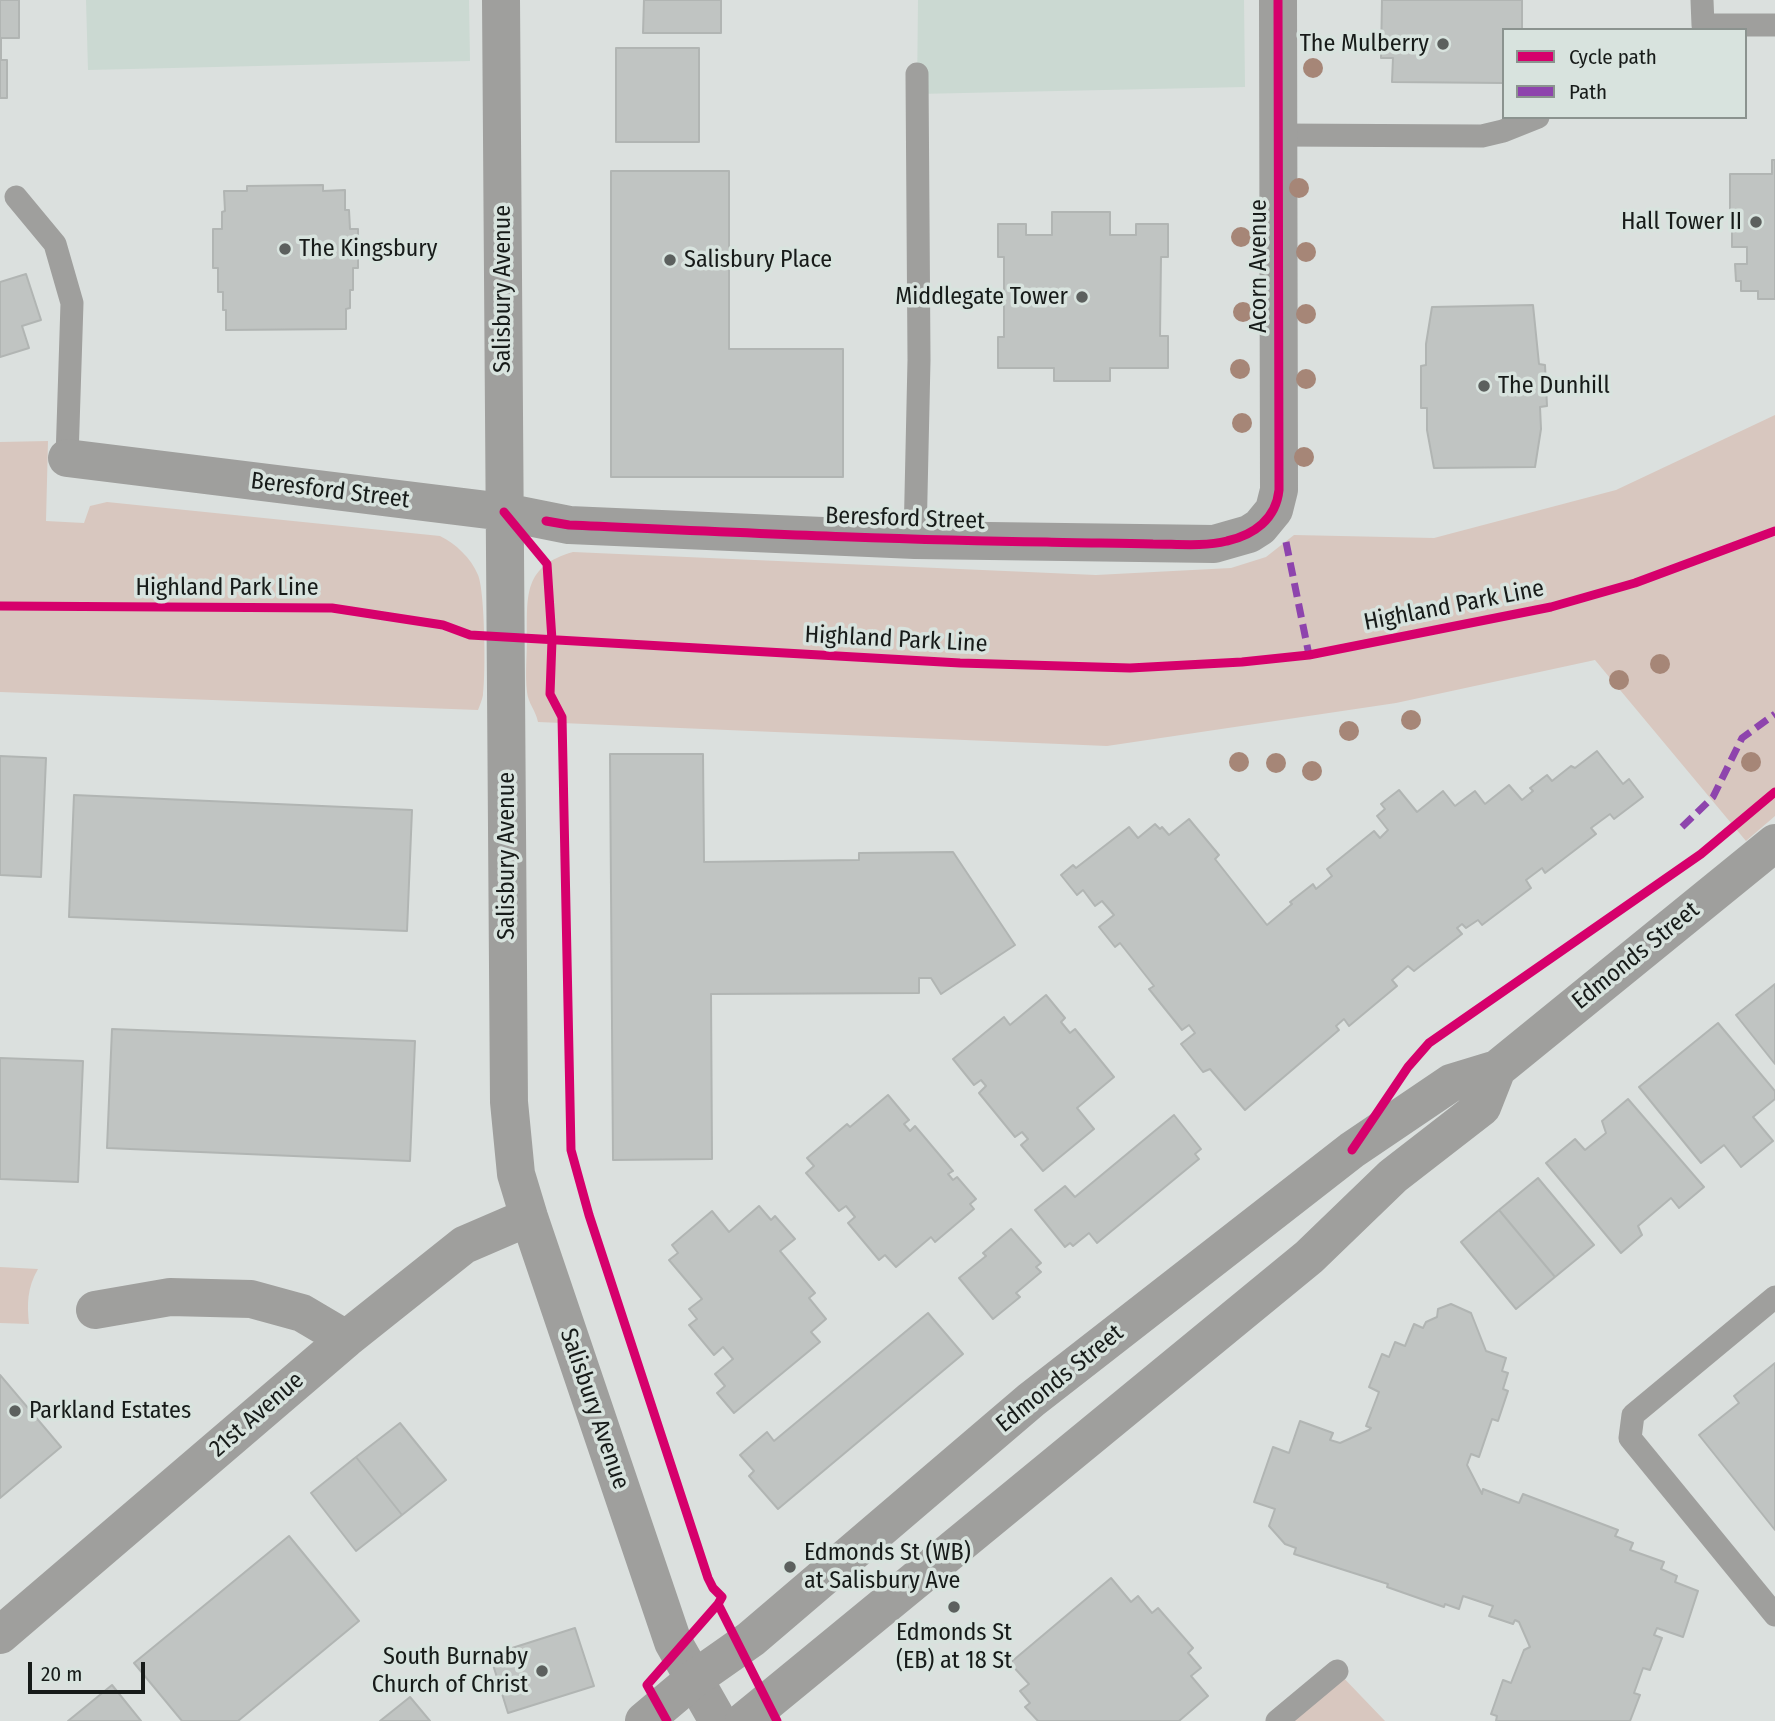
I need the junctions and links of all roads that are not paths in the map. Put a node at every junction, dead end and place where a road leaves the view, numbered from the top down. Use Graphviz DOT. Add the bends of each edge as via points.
graph roads {
  1 [pos="501,0"];
  2 [pos="1278,0"];
  3 [pos="1702,0"];
  4 [pos="1775,25"];
  5 [pos="917,74"];
  6 [pos="1533,119"];
  7 [pos="1278,135"];
  8 [pos="16,197"];
  9 [pos="67,458"];
  10 [pos="504,512"];
  11 [pos="1260,527"];
  12 [pos="915,540"];
  13 [pos="1775,843"];
  14 [pos="1497,1069"];
  15 [pos="529,1217"];
  16 [pos="1775,1297"];
  17 [pos="94,1310"];
  18 [pos="346,1339"];
  19 [pos="1775,1615"];
  20 [pos="0,1635"];
  21 [pos="1337,1671"];
  22 [pos="694,1679"];
  23 [pos="644,1721"];
  24 [pos="718,1721"];
  25 [pos="744,1721"];
  26 [pos="1277,1721"];
  1 -- 10 [label="street, Salisbury Avenue"];
  2 -- 7 [label="street, Acorn Avenue"];
  3 -- 4 [label="lane" via="1703,25"];
  5 -- 12 [label="lane"];
  6 -- 7 [label="lane" via="1482,136"];
  7 -- 11 [label="street, Acorn Avenue" via="1279,490 1274,510"];
  8 -- 9 [label="lane" via="55,244 72,303"];
  9 -- 10 [label="street, Beresford Street"];
  10 -- 12 [label="street, Beresford Street" via="569,525"];
  10 -- 15 [label="street, Salisbury Avenue" via="509,1102 516,1174"];
  11 -- 12 [label="street, Beresford Street" via="1214,544"];
  13 -- 14 [label="street, Edmonds Street"];
  14 -- 22 [label="street, Edmonds Street" via="1451,1083 1352,1150 1031,1400 757,1634"];
  14 -- 25 [label="street, Edmonds Street" via="1482,1107 1393,1176 1308,1257"];
  15 -- 18 [label="street, 21st Avenue" via="464,1245"];
  15 -- 22 [label="street, Salisbury Avenue" via="673,1642"];
  16 -- 19 [label="lane" via="1633,1415 1630,1438"];
  17 -- 18 [label="street" via="170,1297 251,1299 302,1313"];
  18 -- 20 [label="street, 21st Avenue"];
  21 -- 26 [label="lane"];
  22 -- 23 [label="street, Edmonds Street"];
  22 -- 24 [label="street, Salisbury Avenue"];
}
